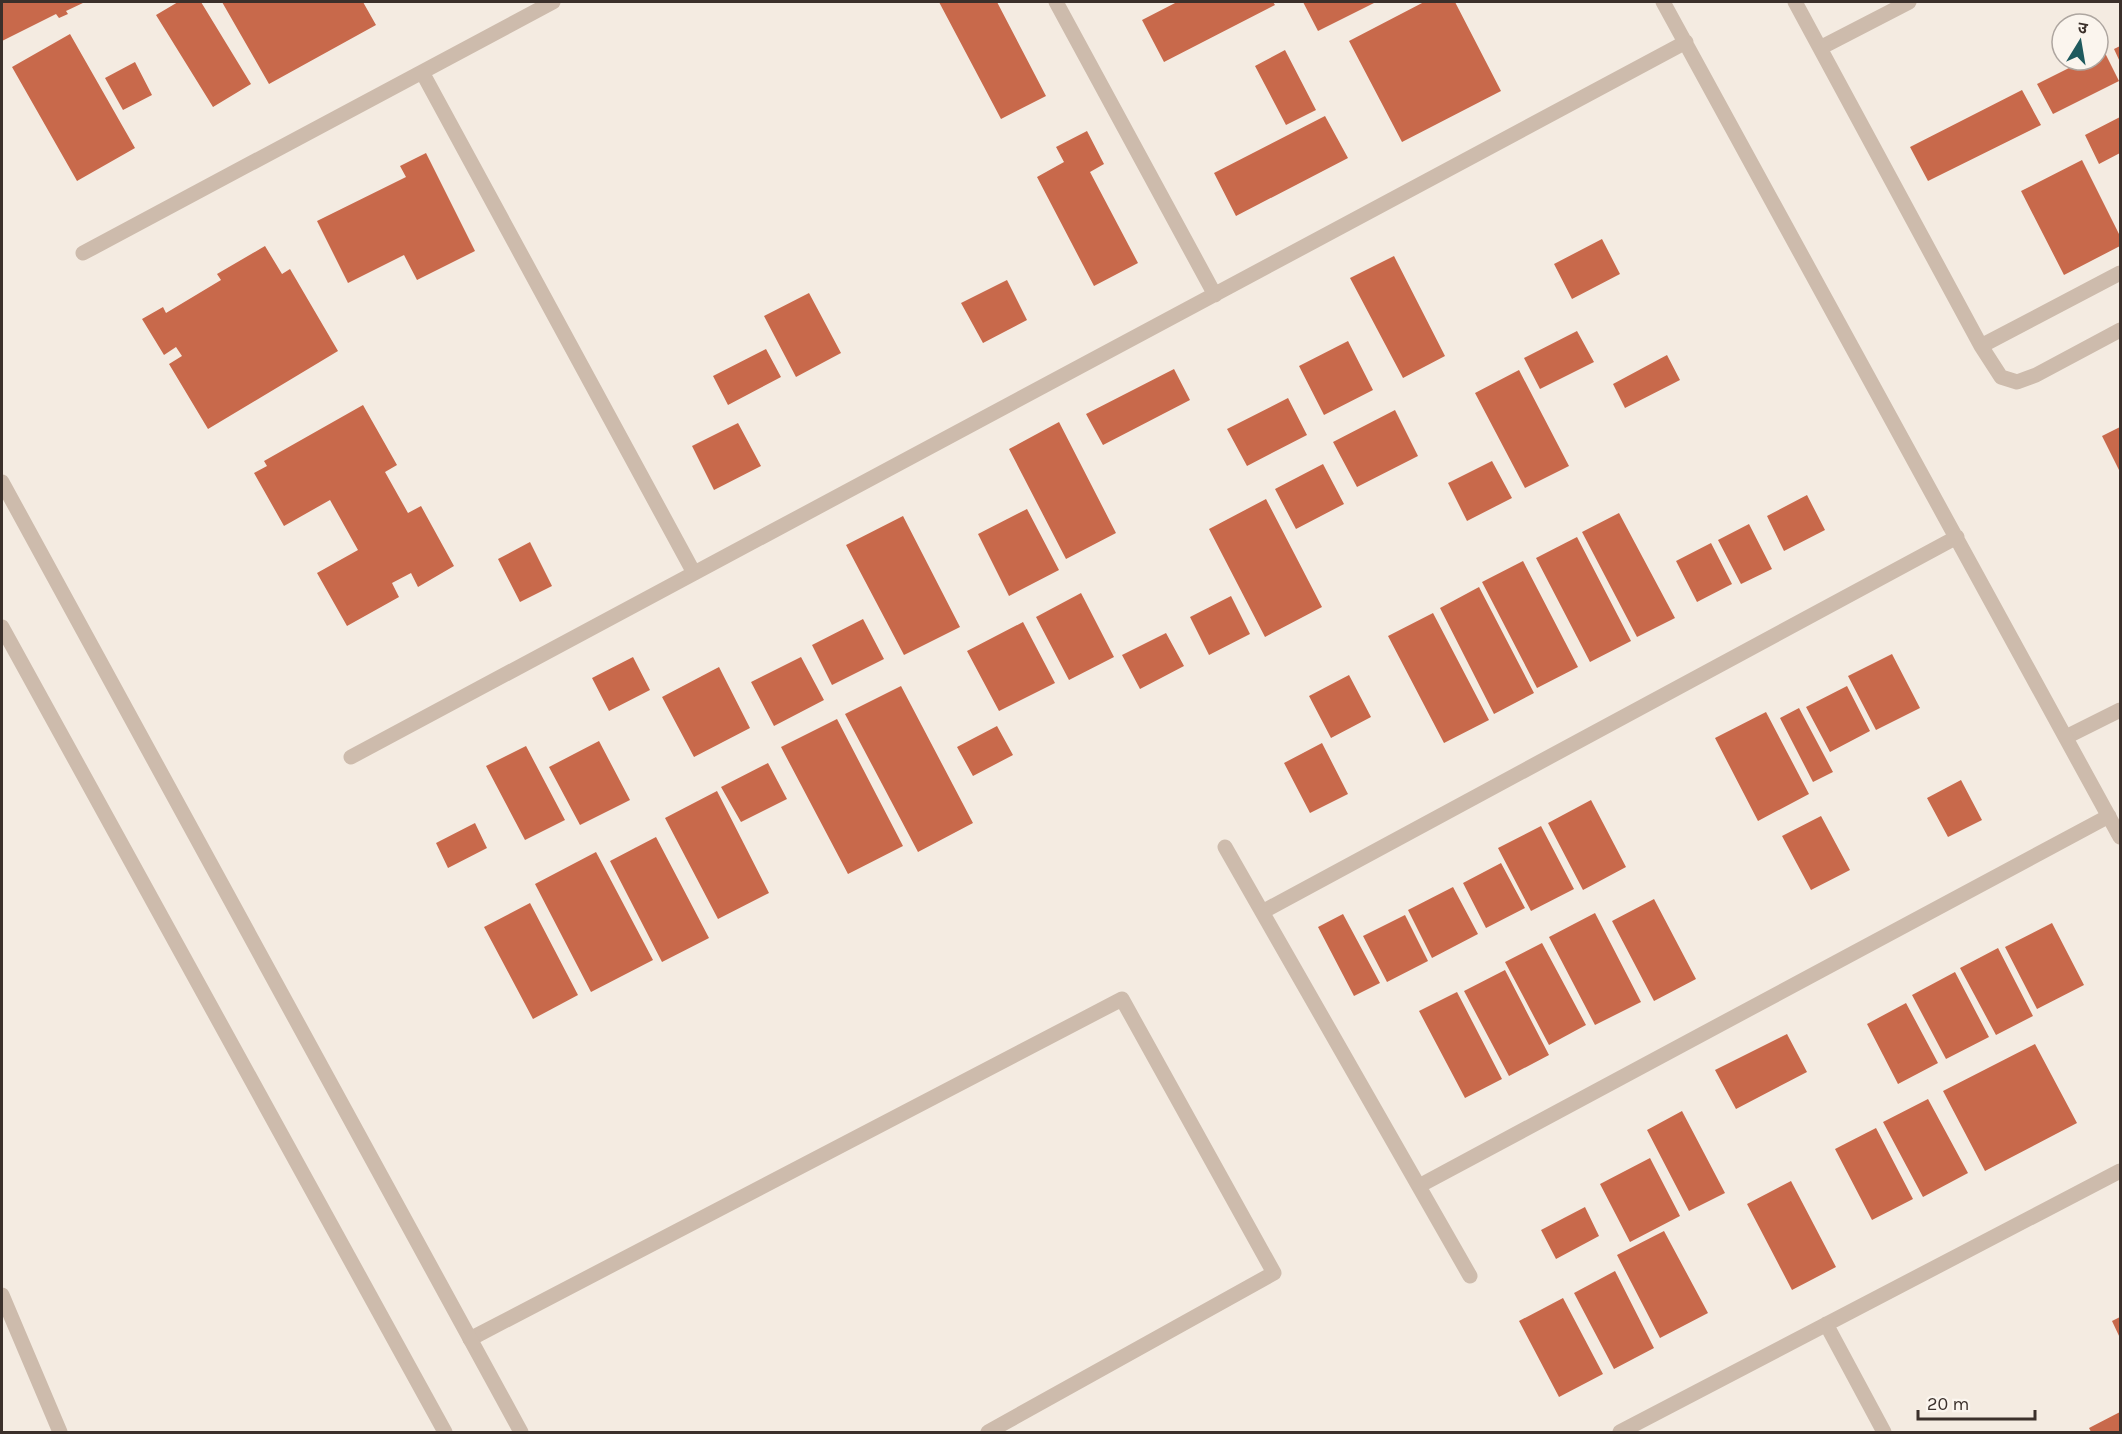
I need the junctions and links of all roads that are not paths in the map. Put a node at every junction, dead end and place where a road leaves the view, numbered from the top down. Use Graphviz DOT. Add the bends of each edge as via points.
graph roads {
  1 [pos="553,2"];
  2 [pos="1056,2"];
  3 [pos="1664,2"];
  4 [pos="1795,2"];
  5 [pos="1909,2"];
  6 [pos="1686,42"];
  7 [pos="1820,48"];
  8 [pos="422,72"];
  9 [pos="83,254"];
  10 [pos="2121,273"];
  11 [pos="1215,295"];
  12 [pos="2121,330"];
  13 [pos="1981,346"];
  14 [pos="2,482"];
  15 [pos="1957,537"];
  16 [pos="694,573"];
  17 [pos="2,627"];
  18 [pos="2121,710"];
  19 [pos="2066,737"];
  20 [pos="351,757"];
  21 [pos="2109,816"];
  22 [pos="2121,837"];
  23 [pos="1225,847"];
  24 [pos="1262,912"];
  25 [pos="2121,1171"];
  26 [pos="1419,1186"];
  27 [pos="1470,1276"];
  28 [pos="2,1295"];
  29 [pos="1826,1324"];
  30 [pos="470,1339"];
  31 [pos="60,1432"];
  32 [pos="445,1432"];
  33 [pos="521,1432"];
  34 [pos="988,1432"];
  35 [pos="1620,1432"];
  36 [pos="1884,1432"];
  1 -- 8 [label="street"];
  2 -- 11 [label="street"];
  3 -- 6 [label="street"];
  4 -- 7 [label="street"];
  5 -- 7 [label="street"];
  6 -- 11 [label="street"];
  6 -- 15 [label="street"];
  7 -- 13 [label="street"];
  8 -- 9 [label="street"];
  8 -- 16 [label="street"];
  10 -- 13 [label="street"];
  11 -- 16 [label="street"];
  12 -- 13 [label="street" via="2017,382 2001,377"];
  14 -- 30 [label="street"];
  15 -- 19 [label="street"];
  15 -- 24 [label="street"];
  16 -- 20 [label="street"];
  17 -- 32 [label="street"];
  18 -- 19 [label="street"];
  19 -- 21 [label="street"];
  21 -- 22 [label="street"];
  21 -- 26 [label="street"];
  23 -- 24 [label="street"];
  24 -- 26 [label="street"];
  25 -- 29 [label="street"];
  26 -- 27 [label="street"];
  28 -- 31 [label="street"];
  29 -- 35 [label="street"];
  29 -- 36 [label="street"];
  30 -- 33 [label="street"];
  30 -- 34 [label="street" via="1122,999 1274,1273"];
}
